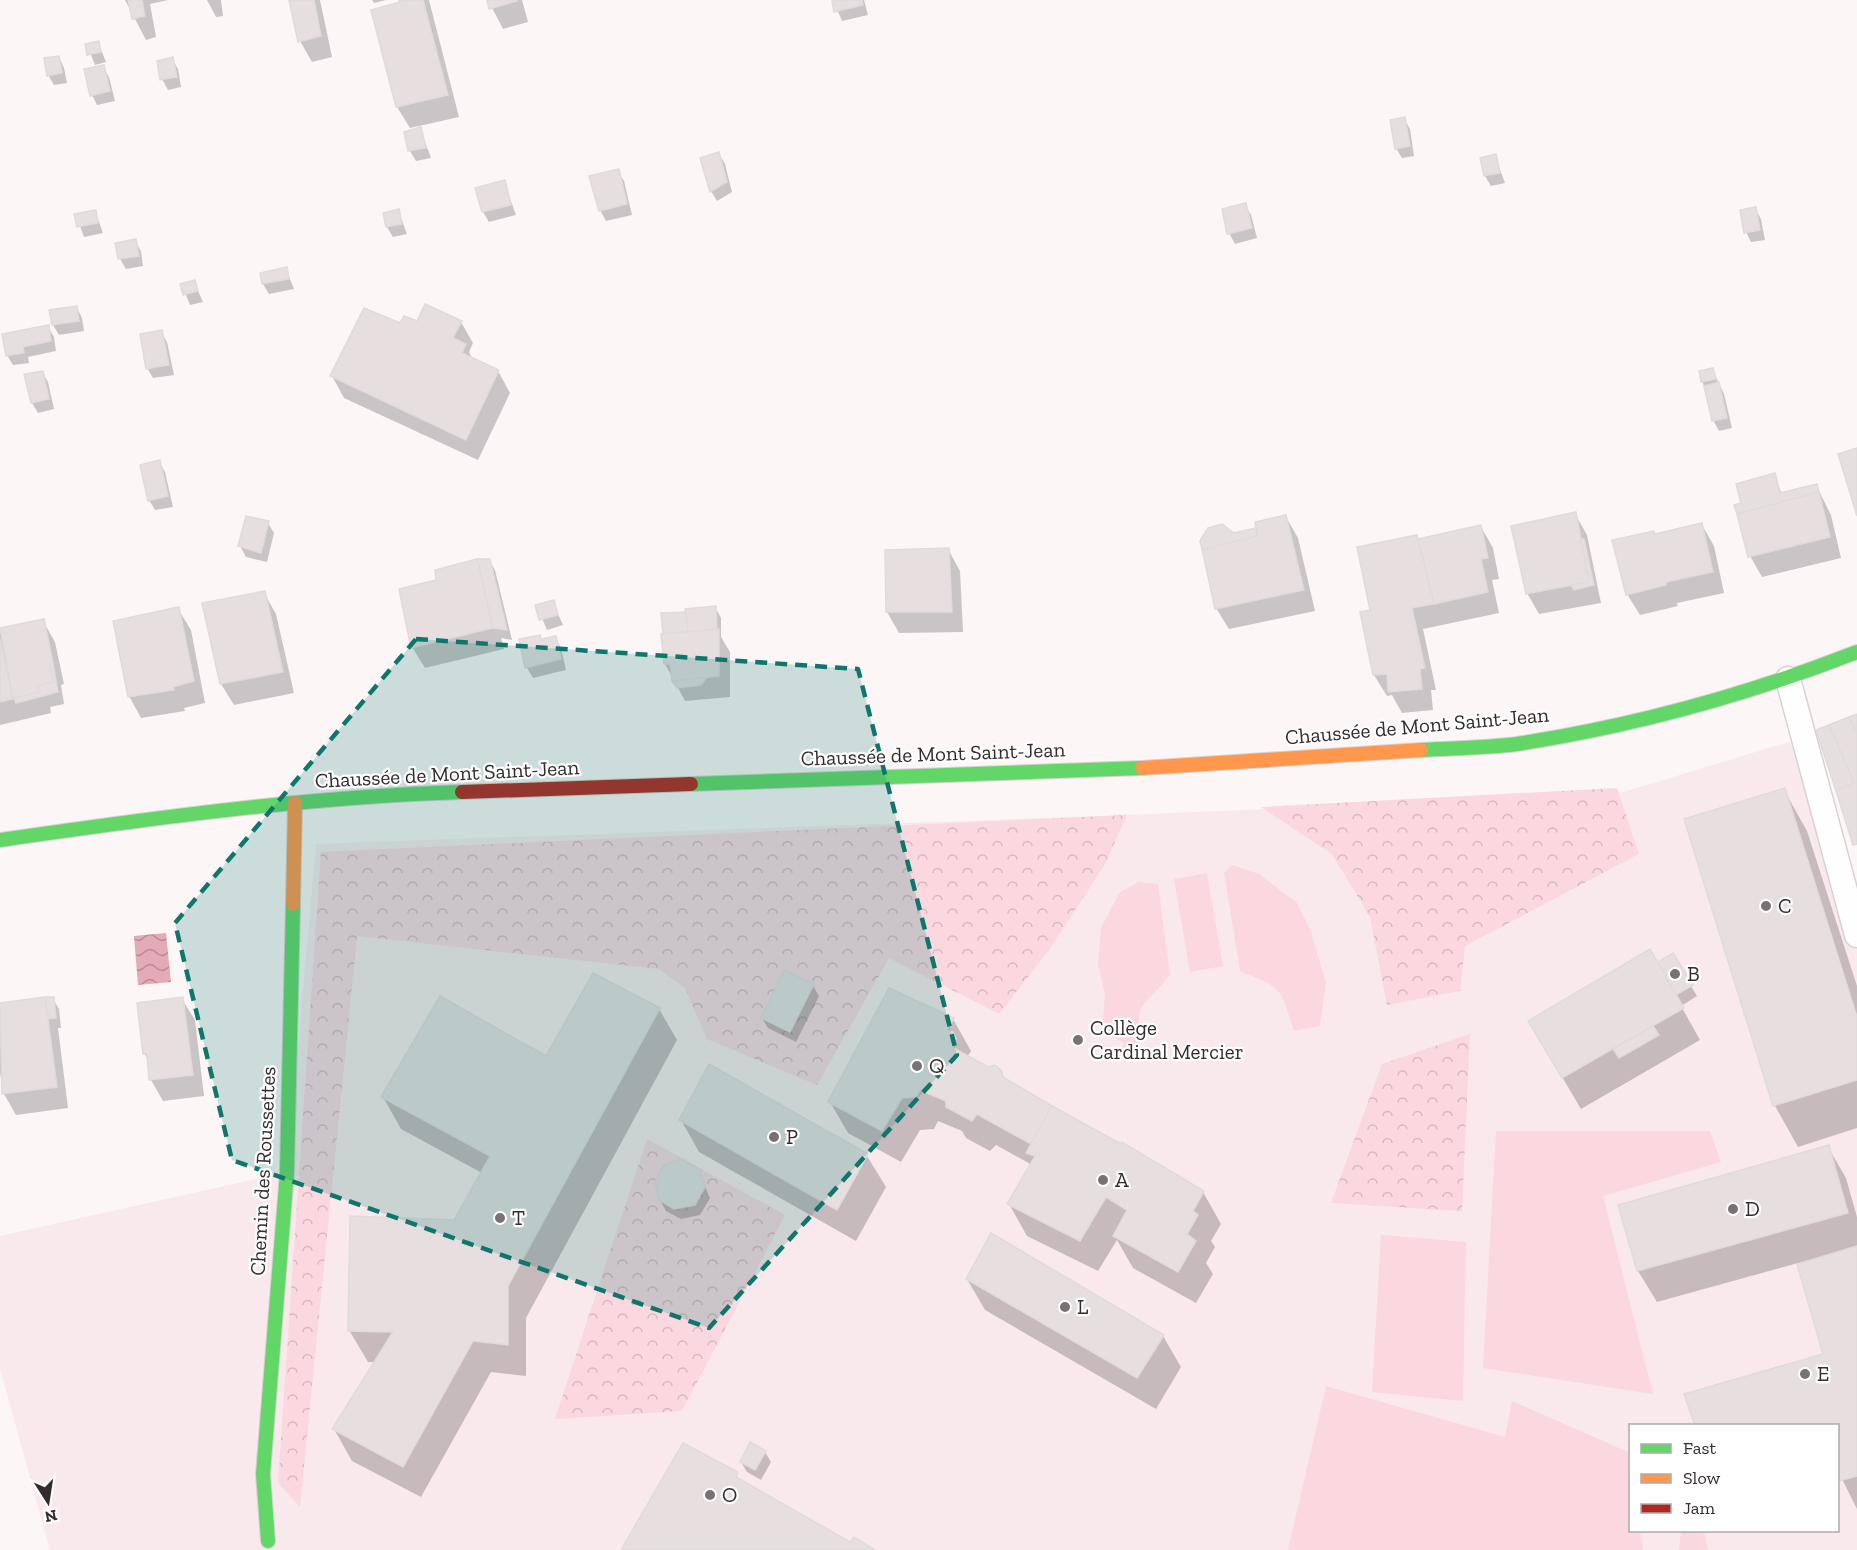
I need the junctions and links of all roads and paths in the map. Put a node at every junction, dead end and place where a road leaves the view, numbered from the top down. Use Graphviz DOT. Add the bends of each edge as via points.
graph roads {
  1 [pos="1857,652"];
  2 [pos="1788,680"];
  3 [pos="295,803"];
  4 [pos="0,840"];
  5 [pos="1857,935"];
  6 [pos="268,1541"];
  1 -- 2 [label="main road, Chaussée de Mont Saint-Jean"];
  2 -- 3 [label="main road, Chaussée de Mont Saint-Jean" via="1647,720 1515,744 1184,766 428,793"];
  2 -- 5 [label="lane"];
  3 -- 4 [label="main road, Chaussée de Mont Saint-Jean"];
  3 -- 6 [label="main road, Chemin des Roussettes" via="287,1172 263,1474"];
}
